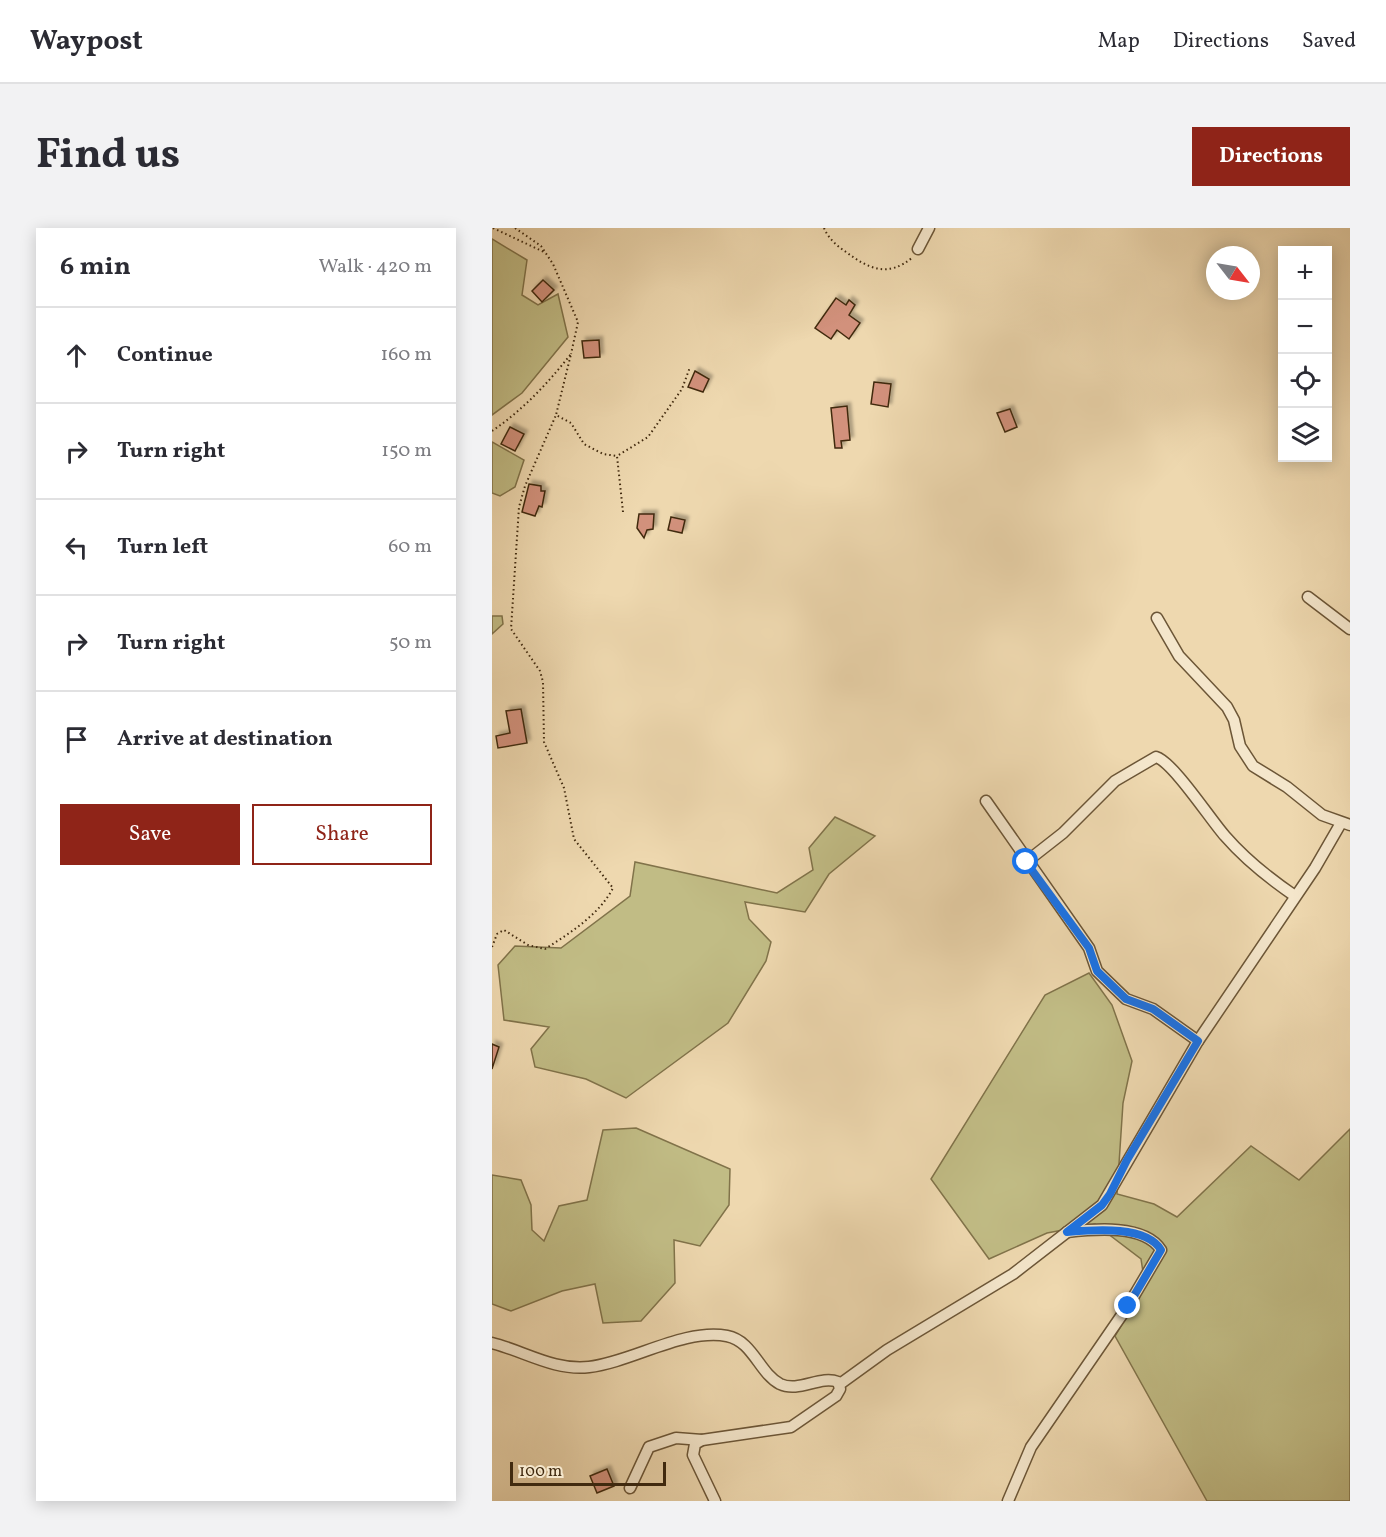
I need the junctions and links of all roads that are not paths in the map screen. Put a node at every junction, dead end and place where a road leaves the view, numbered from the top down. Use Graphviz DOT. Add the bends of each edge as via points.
graph roads {
  1 [pos="929,228"];
  2 [pos="918,249"];
  3 [pos="1308,597"];
  4 [pos="1157,618"];
  5 [pos="1350,629"];
  6 [pos="986,801"];
  7 [pos="1346,824"];
  8 [pos="1026,862"];
  9 [pos="1295,896"];
  10 [pos="1198,1041"];
  11 [pos="1067,1232"];
  12 [pos="492,1343"];
  13 [pos="840,1384"];
  14 [pos="702,1440"];
  15 [pos="630,1488"];
  16 [pos="715,1501"];
  17 [pos="1008,1501"];
  1 -- 2 [label="street"];
  3 -- 5 [label="street"];
  4 -- 7 [label="street" via="1179,656 1227,707 1240,746 1253,766 1322,815"];
  6 -- 8 [label="street"];
  7 -- 9 [label="street"];
  8 -- 9 [label="street" via="1063,833 1115,781 1155,757 1177,774 1226,838"];
  8 -- 10 [label="street" via="1089,948 1097,971 1126,999 1153,1009"];
  9 -- 10 [label="street"];
  10 -- 11 [label="street" via="1110,1194"];
  11 -- 13 [label="street" via="1013,1274 887,1350"];
  11 -- 17 [label="street" via="1126,1231 1157,1243 1161,1250 1128,1306 1031,1447"];
  12 -- 13 [label="street" via="558,1365 587,1367 685,1340 726,1336 740,1342 783,1385 828,1380"];
  13 -- 14 [label="street" via="836,1396 791,1427"];
  14 -- 15 [label="street" via="676,1438 649,1447"];
  14 -- 16 [label="street" via="695,1444 693,1455"];
}
